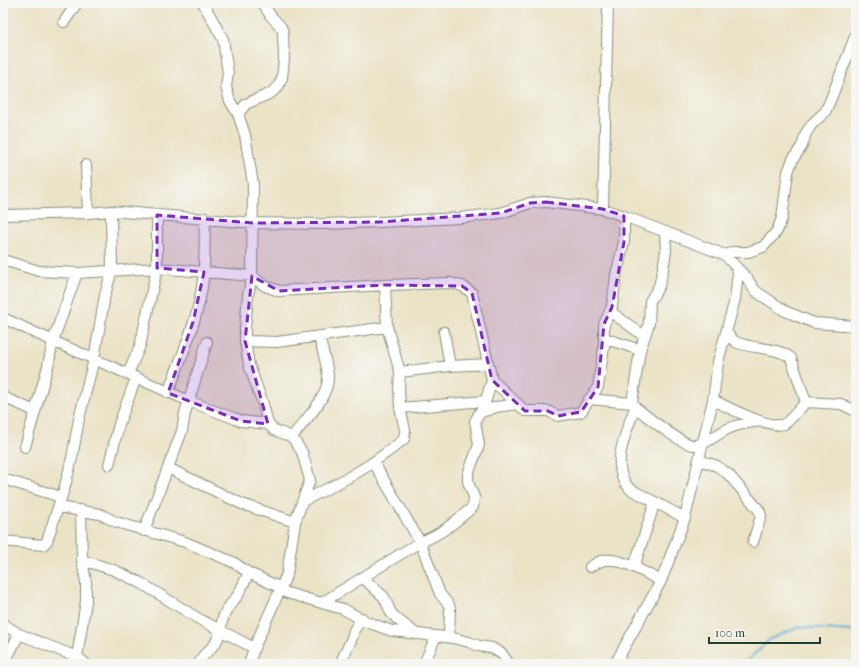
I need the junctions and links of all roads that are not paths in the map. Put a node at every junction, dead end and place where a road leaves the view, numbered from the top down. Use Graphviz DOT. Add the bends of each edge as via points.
graph roads {
  1 [pos="77,3"];
  2 [pos="203,3"];
  3 [pos="263,3"];
  4 [pos="608,3"];
  5 [pos="64,22"];
  6 [pos="856,34"];
  7 [pos="238,114"];
  8 [pos="86,165"];
  9 [pos="603,209"];
  10 [pos="112,211"];
  11 [pos="88,213"];
  12 [pos="3,215"];
  13 [pos="157,215"];
  14 [pos="624,216"];
  15 [pos="205,218"];
  16 [pos="253,223"];
  17 [pos="665,232"];
  18 [pos="725,254"];
  19 [pos="3,260"];
  20 [pos="157,268"];
  21 [pos="737,268"];
  22 [pos="112,270"];
  23 [pos="77,272"];
  24 [pos="204,272"];
  25 [pos="252,276"];
  26 [pos="385,285"];
  27 [pos="611,312"];
  28 [pos="3,318"];
  29 [pos="856,326"];
  30 [pos="387,327"];
  31 [pos="444,332"];
  32 [pos="726,332"];
  33 [pos="320,336"];
  34 [pos="644,336"];
  35 [pos="604,338"];
  36 [pos="53,341"];
  37 [pos="245,341"];
  38 [pos="207,342"];
  39 [pos="640,350"];
  40 [pos="94,358"];
  41 [pos="488,364"];
  42 [pos="450,366"];
  43 [pos="400,372"];
  44 [pos="132,376"];
  45 [pos="492,380"];
  46 [pos="168,393"];
  47 [pos="3,397"];
  48 [pos="589,399"];
  49 [pos="713,400"];
  50 [pos="189,401"];
  51 [pos="485,401"];
  52 [pos="806,402"];
  53 [pos="517,404"];
  54 [pos="634,405"];
  55 [pos="400,408"];
  56 [pos="35,411"];
  57 [pos="856,411"];
  58 [pos="479,413"];
  59 [pos="760,421"];
  60 [pos="268,424"];
  61 [pos="292,437"];
  62 [pos="703,444"];
  63 [pos="25,447"];
  64 [pos="699,460"];
  65 [pos="374,463"];
  66 [pos="109,465"];
  67 [pos="168,468"];
  68 [pos="3,479"];
  69 [pos="303,501"];
  70 [pos="60,502"];
  71 [pos="655,502"];
  72 [pos="81,510"];
  73 [pos="685,518"];
  74 [pos="295,522"];
  75 [pos="144,531"];
  76 [pos="3,541"];
  77 [pos="420,542"];
  78 [pos="753,542"];
  79 [pos="82,560"];
  80 [pos="590,566"];
  81 [pos="634,567"];
  82 [pos="249,573"];
  83 [pos="363,578"];
  84 [pos="661,581"];
  85 [pos="281,588"];
  86 [pos="322,602"];
  87 [pos="348,611"];
  88 [pos="362,618"];
  89 [pos="397,619"];
  90 [pos="3,624"];
  91 [pos="219,630"];
  92 [pos="354,630"];
  93 [pos="397,631"];
  94 [pos="19,634"];
  95 [pos="416,634"];
  96 [pos="436,636"];
  97 [pos="448,638"];
  98 [pos="254,648"];
  99 [pos="76,661"];
  100 [pos="4,664"];
  101 [pos="86,664"];
  102 [pos="199,664"];
  103 [pos="249,664"];
  104 [pos="340,664"];
  105 [pos="424,664"];
  106 [pos="509,664"];
  107 [pos="615,664"];
  1 -- 5 [label="street"];
  2 -- 7 [label="street" via="223,39 228,73 226,87 230,101"];
  3 -- 7 [label="street" via="283,32 282,78 278,87 271,93 246,104"];
  4 -- 9 [label="street"];
  6 -- 18 [label="street" via="828,107 812,124 793,159 788,172 782,218 777,231 763,247 748,252"];
  7 -- 16 [label="street" via="245,135 253,184"];
  8 -- 11 [label="street"];
  9 -- 14 [label="street"];
  9 -- 16 [label="street" via="546,202 530,203 501,213 459,218 324,224"];
  10 -- 11 [label="street"];
  10 -- 13 [label="street"];
  10 -- 22 [label="street"];
  11 -- 12 [label="street"];
  13 -- 15 [label="street"];
  13 -- 20 [label="street"];
  14 -- 17 [label="street"];
  14 -- 27 [label="street" via="624,242"];
  15 -- 16 [label="street"];
  15 -- 24 [label="street"];
  16 -- 25 [label="street"];
  17 -- 18 [label="street"];
  17 -- 34 [label="street" via="666,251 663,269 659,286 650,301 649,324"];
  18 -- 21 [label="street"];
  19 -- 23 [label="street" via="39,271"];
  20 -- 22 [label="street"];
  20 -- 24 [label="street"];
  20 -- 44 [label="street"];
  21 -- 29 [label="street" via="757,292 785,311 814,324"];
  21 -- 32 [label="street" via="735,299"];
  22 -- 23 [label="street"];
  22 -- 40 [label="street"];
  23 -- 36 [label="street"];
  24 -- 25 [label="street"];
  24 -- 46 [label="street" via="193,322"];
  25 -- 26 [label="street" via="265,286 279,291"];
  25 -- 37 [label="street"];
  26 -- 30 [label="street"];
  26 -- 41 [label="street" via="451,284 462,286 472,293"];
  27 -- 34 [label="street"];
  27 -- 35 [label="street" via="605,321"];
  28 -- 36 [label="street"];
  30 -- 33 [label="street"];
  30 -- 43 [label="street"];
  31 -- 42 [label="street"];
  32 -- 49 [label="street" via="718,362"];
  32 -- 52 [label="street" via="737,343 779,352 791,358"];
  33 -- 37 [label="street" via="277,342"];
  33 -- 61 [label="street" via="328,377 326,388 322,399"];
  34 -- 39 [label="street"];
  35 -- 39 [label="street"];
  35 -- 48 [label="street" via="598,387"];
  36 -- 40 [label="street"];
  36 -- 56 [label="street"];
  37 -- 60 [label="street"];
  38 -- 50 [label="street"];
  39 -- 54 [label="street"];
  40 -- 44 [label="street"];
  40 -- 70 [label="street"];
  41 -- 42 [label="street"];
  41 -- 45 [label="street"];
  42 -- 43 [label="street"];
  43 -- 55 [label="street"];
  44 -- 46 [label="street"];
  44 -- 66 [label="street"];
  45 -- 51 [label="street"];
  45 -- 53 [label="street"];
  46 -- 50 [label="street"];
  47 -- 56 [label="street"];
  48 -- 53 [label="street" via="581,412 558,416 548,411 525,411"];
  48 -- 54 [label="street"];
  49 -- 59 [label="street"];
  49 -- 62 [label="street"];
  50 -- 60 [label="street" via="241,421"];
  50 -- 67 [label="street" via="182,431"];
  51 -- 55 [label="street"];
  51 -- 58 [label="street"];
  52 -- 57 [label="street" via="841,404"];
  52 -- 59 [label="street" via="784,424 774,426"];
  53 -- 58 [label="street"];
  54 -- 62 [label="street" via="688,444"];
  54 -- 71 [label="street" via="619,461 622,475 624,483 630,489"];
  55 -- 65 [label="street" via="405,430 404,439"];
  56 -- 63 [label="street"];
  58 -- 77 [label="street" via="475,421 479,445 468,474 468,482 474,497 473,507 435,536"];
  59 -- 62 [label="street" via="730,428"];
  60 -- 61 [label="street" via="274,430"];
  61 -- 69 [label="street" via="302,452 310,480"];
  62 -- 64 [label="street"];
  64 -- 73 [label="street"];
  64 -- 78 [label="street" via="717,466 728,474 759,510 760,516"];
  65 -- 69 [label="street"];
  65 -- 77 [label="street"];
  67 -- 74 [label="street" via="242,504"];
  67 -- 75 [label="street"];
  68 -- 70 [label="street"];
  69 -- 74 [label="street"];
  70 -- 72 [label="street"];
  70 -- 76 [label="street" via="47,542 43,545"];
  71 -- 73 [label="street"];
  71 -- 81 [label="street"];
  72 -- 75 [label="street" via="100,514"];
  72 -- 79 [label="street"];
  73 -- 84 [label="street"];
  74 -- 85 [label="street"];
  75 -- 82 [label="street" via="185,542 233,562"];
  77 -- 83 [label="street"];
  77 -- 97 [label="street" via="440,594 449,604"];
  79 -- 91 [label="street" via="114,570 141,583"];
  79 -- 99 [label="street" via="86,601"];
  80 -- 81 [label="street" via="610,560"];
  81 -- 84 [label="street"];
  82 -- 85 [label="street"];
  82 -- 91 [label="street" via="238,595 227,609"];
  83 -- 86 [label="street"];
  83 -- 89 [label="street" via="384,597"];
  84 -- 107 [label="street"];
  85 -- 86 [label="street" via="287,593"];
  85 -- 98 [label="street"];
  86 -- 87 [label="street"];
  87 -- 88 [label="street"];
  87 -- 92 [label="street"];
  88 -- 92 [label="street"];
  88 -- 93 [label="street" via="367,622"];
  89 -- 93 [label="street"];
  89 -- 95 [label="street"];
  90 -- 94 [label="street"];
  91 -- 98 [label="street"];
  91 -- 102 [label="street" via="215,644"];
  92 -- 104 [label="street"];
  93 -- 95 [label="street"];
  94 -- 99 [label="street"];
  94 -- 100 [label="street"];
  95 -- 96 [label="street"];
  96 -- 97 [label="street"];
  96 -- 105 [label="street"];
  97 -- 106 [label="street" via="492,648 502,654"];
  98 -- 103 [label="street"];
  99 -- 101 [label="street"];
}
